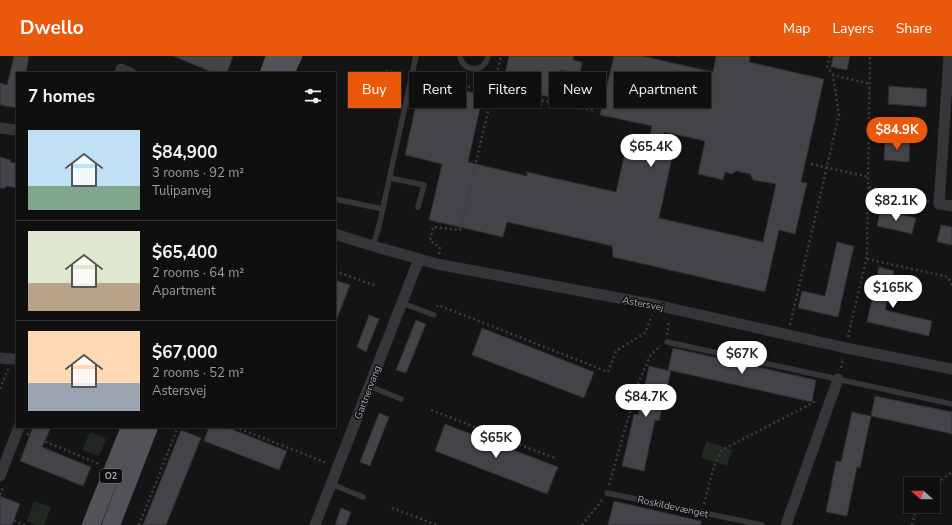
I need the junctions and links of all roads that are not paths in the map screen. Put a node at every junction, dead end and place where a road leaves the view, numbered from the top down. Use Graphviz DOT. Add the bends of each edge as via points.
graph roads {
  1 [pos="275,56"];
  2 [pos="292,56"];
  3 [pos="416,56"];
  4 [pos="460,56"];
  5 [pos="488,56"];
  6 [pos="949,56"];
  7 [pos="269,72"];
  8 [pos="285,72"];
  9 [pos="0,128"];
  10 [pos="16,130"];
  11 [pos="390,178"];
  12 [pos="336,199"];
  13 [pos="952,206"];
  14 [pos="418,207"];
  15 [pos="383,209"];
  16 [pos="336,234"];
  17 [pos="373,246"];
  18 [pos="419,259"];
  19 [pos="402,303"];
  20 [pos="434,315"];
  21 [pos="667,342"];
  22 [pos="0,358"];
  23 [pos="12,360"];
  24 [pos="952,369"];
  25 [pos="838,379"];
  26 [pos="369,386"];
  27 [pos="401,399"];
  28 [pos="952,404"];
  29 [pos="130,428"];
  30 [pos="149,428"];
  31 [pos="18,429"];
  32 [pos="0,476"];
  33 [pos="331,484"];
  34 [pos="607,493"];
  35 [pos="363,497"];
  36 [pos="91,525"];
  37 [pos="111,525"];
  38 [pos="315,525"];
  39 [pos="762,525"];
  40 [pos="786,525"];
  1 -- 7 [label="main road"];
  2 -- 8 [label="main road"];
  3 -- 11 [label="lane"];
  4 -- 5 [label="lane" via="466,67 475,69 486,63"];
  6 -- 13 [label="street" via="939,204"];
  9 -- 10 [label="street"];
  11 -- 14 [label="lane" via="424,184"];
  11 -- 15 [label="lane"];
  12 -- 15 [label="lane"];
  15 -- 17 [label="lane"];
  16 -- 17 [label="street, Astersvej"];
  17 -- 18 [label="street, Astersvej"];
  18 -- 19 [label="street, Gartnervang"];
  18 -- 24 [label="street, Astersvej" via="656,305"];
  19 -- 20 [label="lane"];
  19 -- 26 [label="street, Gartnervang"];
  21 -- 25 [label="lane"];
  22 -- 23 [label="street"];
  25 -- 28 [label="lane"];
  25 -- 40 [label="street"];
  26 -- 27 [label="lane"];
  26 -- 33 [label="street, Gartnervang"];
  29 -- 36 [label="main road, O2"];
  30 -- 37 [label="main road, O2"];
  31 -- 32 [label="street"];
  33 -- 35 [label="lane"];
  33 -- 38 [label="street, Gartnervang"];
  34 -- 39 [label="lane, Roskildevænget"];
}
